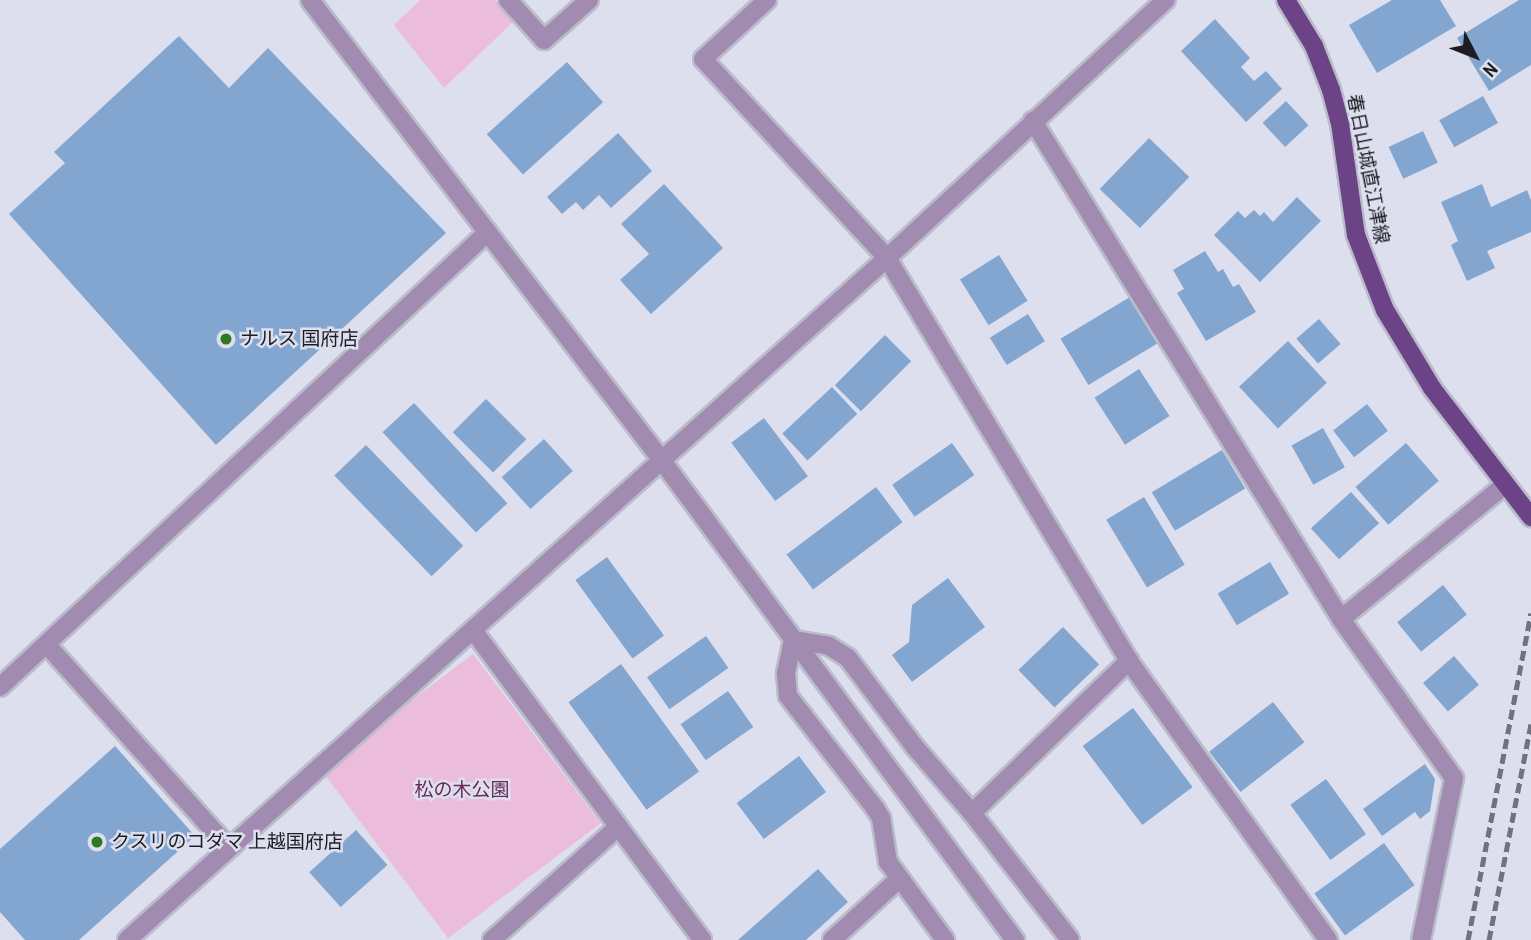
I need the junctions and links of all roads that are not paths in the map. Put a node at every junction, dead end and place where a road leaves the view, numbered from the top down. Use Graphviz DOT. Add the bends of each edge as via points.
graph roads {
  1 [pos="310,0"];
  2 [pos="508,0"];
  3 [pos="589,0"];
  4 [pos="767,0"];
  5 [pos="1166,0"];
  6 [pos="1286,0"];
  7 [pos="1033,121"];
  8 [pos="488,232"];
  9 [pos="887,258"];
  10 [pos="660,458"];
  11 [pos="1506,484"];
  12 [pos="1531,517"];
  13 [pos="1341,619"];
  14 [pos="473,630"];
  15 [pos="793,640"];
  16 [pos="47,645"];
  17 [pos="1129,661"];
  18 [pos="0,687"];
  19 [pos="972,813"];
  20 [pos="618,827"];
  21 [pos="228,847"];
  22 [pos="900,879"];
  23 [pos="127,940"];
  24 [pos="492,940"];
  25 [pos="702,940"];
  26 [pos="832,940"];
  27 [pos="945,940"];
  28 [pos="1015,940"];
  29 [pos="1070,940"];
  30 [pos="1328,940"];
  31 [pos="1421,940"];
  1 -- 8 [label="street"];
  2 -- 3 [label="street" via="544,40"];
  4 -- 9 [label="street" via="703,59"];
  5 -- 7 [label="street"];
  6 -- 11 [label="main road, 春日山城直江津線" via="1314,46 1331,90 1356,235 1385,310 1432,388"];
  7 -- 9 [label="street"];
  7 -- 13 [label="street"];
  8 -- 10 [label="street"];
  8 -- 16 [label="street"];
  9 -- 10 [label="street"];
  9 -- 17 [label="street"];
  10 -- 14 [label="street"];
  10 -- 15 [label="street"];
  11 -- 12 [label="main road, 春日山城直江津線"];
  11 -- 13 [label="street"];
  13 -- 31 [label="street" via="1454,778"];
  14 -- 20 [label="street"];
  14 -- 21 [label="street"];
  15 -- 19 [label="street" via="829,646 848,658"];
  15 -- 22 [label="street" via="786,674 788,696 875,808 888,862"];
  15 -- 28 [label="street"];
  16 -- 18 [label="street"];
  16 -- 21 [label="street"];
  17 -- 19 [label="street"];
  17 -- 30 [label="street"];
  19 -- 29 [label="street"];
  20 -- 24 [label="street"];
  20 -- 25 [label="street"];
  21 -- 23 [label="street"];
  22 -- 26 [label="street"];
  22 -- 27 [label="street"];
}
